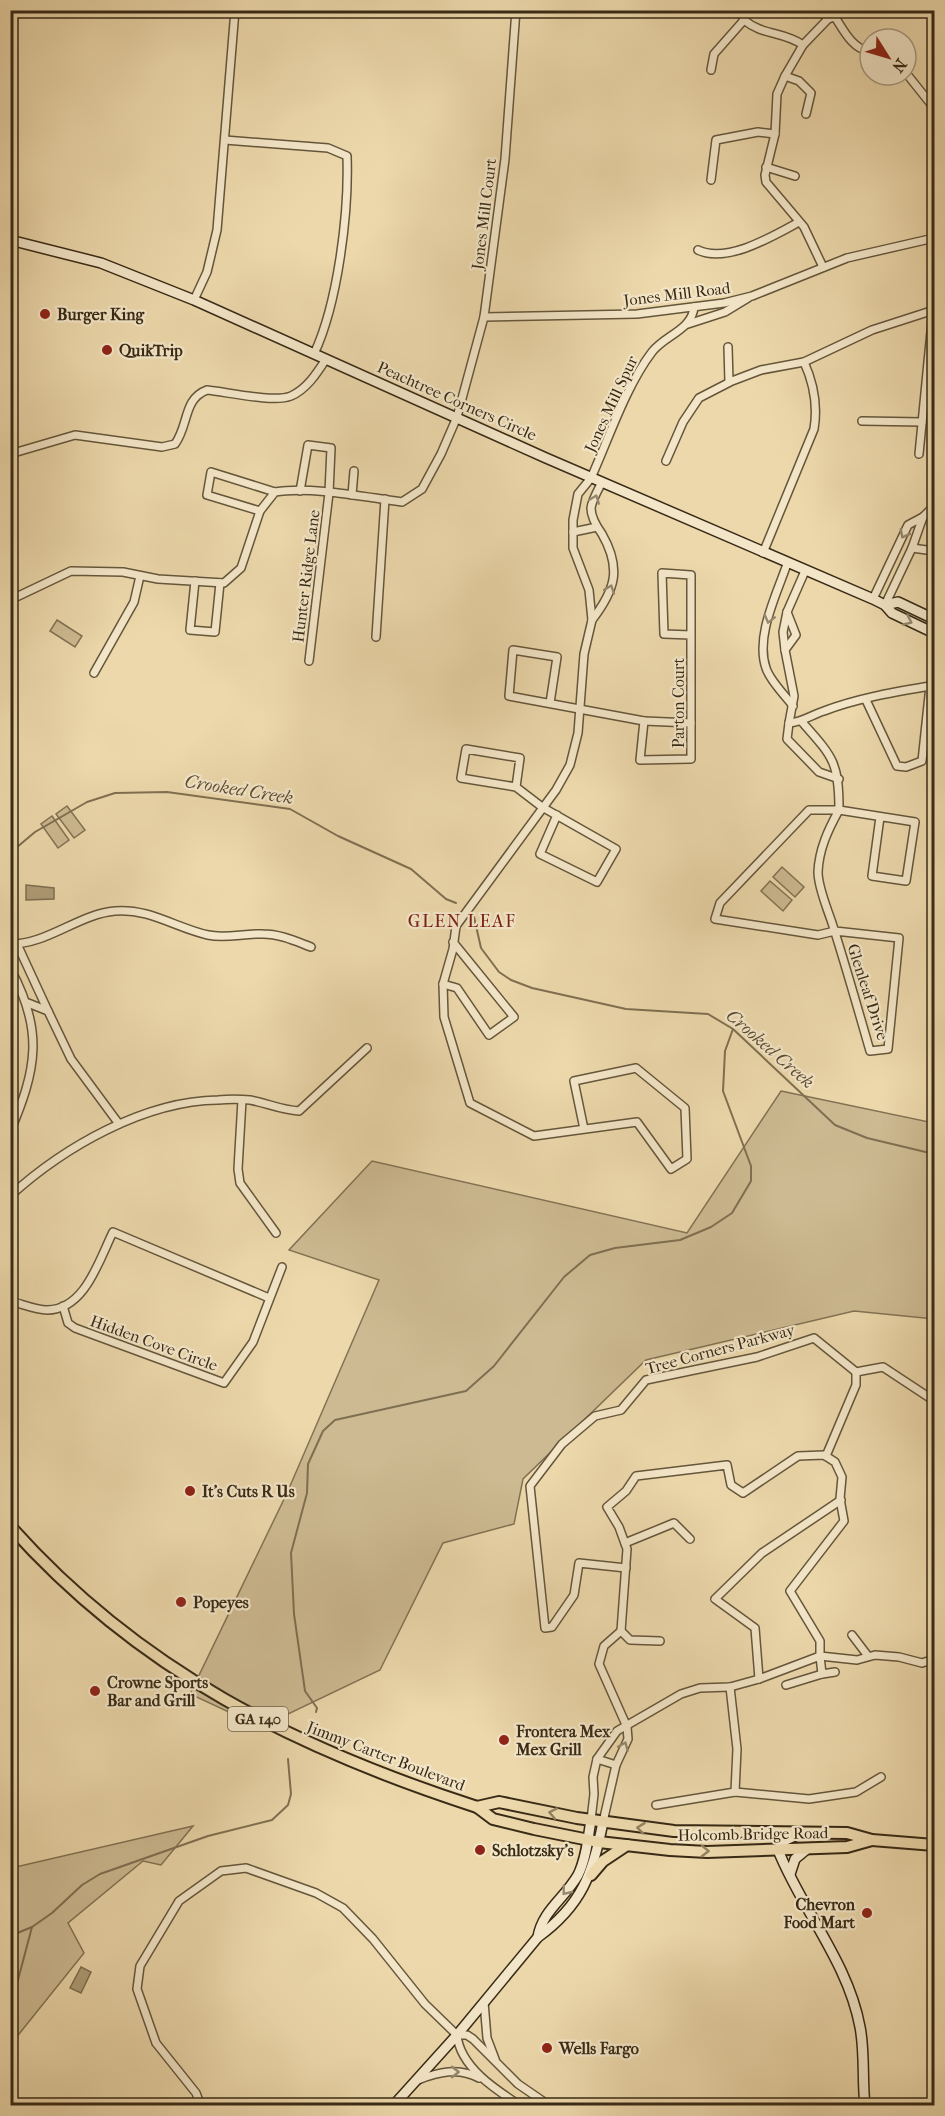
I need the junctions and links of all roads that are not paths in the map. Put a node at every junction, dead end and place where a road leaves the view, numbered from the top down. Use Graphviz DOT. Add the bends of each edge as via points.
graph roads {
  1 [pos="235,10"];
  2 [pos="516,10"];
  3 [pos="739,10"];
  4 [pos="820,10"];
  5 [pos="929,10"];
  6 [pos="834,16"];
  7 [pos="934,18"];
  8 [pos="744,20"];
  9 [pos="803,45"];
  10 [pos="858,47"];
  11 [pos="711,70"];
  12 [pos="785,76"];
  13 [pos="917,87"];
  14 [pos="934,108"];
  15 [pos="806,114"];
  16 [pos="775,134"];
  17 [pos="225,140"];
  18 [pos="766,167"];
  19 [pos="795,176"];
  20 [pos="711,180"];
  21 [pos="799,222"];
  22 [pos="934,238"];
  23 [pos="10,240"];
  24 [pos="698,250"];
  25 [pos="823,267"];
  26 [pos="752,296"];
  27 [pos="194,300"];
  28 [pos="694,307"];
  29 [pos="934,311"];
  30 [pos="484,317"];
  31 [pos="688,324"];
  32 [pos="728,347"];
  33 [pos="314,354"];
  34 [pos="326,359"];
  35 [pos="804,362"];
  36 [pos="729,382"];
  37 [pos="457,417"];
  38 [pos="862,421"];
  39 [pos="922,422"];
  40 [pos="919,453"];
  41 [pos="10,454"];
  42 [pos="666,461"];
  43 [pos="354,471"];
  44 [pos="591,478"];
  45 [pos="602,482"];
  46 [pos="275,492"];
  47 [pos="300,492"];
  48 [pos="329,493"];
  49 [pos="352,495"];
  50 [pos="385,500"];
  51 [pos="934,506"];
  52 [pos="260,511"];
  53 [pos="923,517"];
  54 [pos="597,527"];
  55 [pos="573,532"];
  56 [pos="912,548"];
  57 [pos="934,551"];
  58 [pos="763,553"];
  59 [pos="788,564"];
  60 [pos="805,571"];
  61 [pos="140,576"];
  62 [pos="195,581"];
  63 [pos="220,583"];
  64 [pos="873,599"];
  65 [pos="10,600"];
  66 [pos="885,605"];
  67 [pos="787,612"];
  68 [pos="934,619"];
  69 [pos="592,620"];
  70 [pos="934,633"];
  71 [pos="691,635"];
  72 [pos="376,637"];
  73 [pos="784,650"];
  74 [pos="309,661"];
  75 [pos="94,673"];
  76 [pos="866,700"];
  77 [pos="550,703"];
  78 [pos="794,706"];
  79 [pos="581,708"];
  80 [pos="644,721"];
  81 [pos="802,722"];
  82 [pos="691,723"];
  83 [pos="789,723"];
  84 [pos="839,779"];
  85 [pos="516,787"];
  86 [pos="542,807"];
  87 [pos="838,810"];
  88 [pos="557,815"];
  89 [pos="880,817"];
  90 [pos="835,931"];
  91 [pos="453,942"];
  92 [pos="14,944"];
  93 [pos="311,947"];
  94 [pos="10,968"];
  95 [pos="443,984"];
  96 [pos="28,1003"];
  97 [pos="48,1011"];
  98 [pos="367,1048"];
  99 [pos="242,1100"];
  100 [pos="119,1124"];
  101 [pos="584,1129"];
  102 [pos="10,1132"];
  103 [pos="10,1196"];
  104 [pos="276,1233"];
  105 [pos="282,1267"];
  106 [pos="269,1298"];
  107 [pos="10,1301"];
  108 [pos="63,1306"];
  109 [pos="856,1372"];
  110 [pos="933,1400"];
  111 [pos="825,1456"];
  112 [pos="841,1500"];
  113 [pos="10,1526"];
  114 [pos="690,1539"];
  115 [pos="625,1543"];
  116 [pos="626,1568"];
  117 [pos="621,1631"];
  118 [pos="852,1635"];
  119 [pos="660,1641"];
  120 [pos="820,1656"];
  121 [pos="868,1656"];
  122 [pos="934,1659"];
  123 [pos="835,1672"];
  124 [pos="822,1674"];
  125 [pos="759,1678"];
  126 [pos="786,1685"];
  127 [pos="730,1687"];
  128 [pos="627,1727"];
  129 [pos="597,1759"];
  130 [pos="616,1765"];
  131 [pos="881,1777"];
  132 [pos="735,1792"];
  133 [pos="656,1805"];
  134 [pos="477,1807"];
  135 [pos="591,1820"];
  136 [pos="603,1822"];
  137 [pos="799,1834"];
  138 [pos="587,1839"];
  139 [pos="872,1840"];
  140 [pos="599,1842"];
  141 [pos="628,1845"];
  142 [pos="934,1845"];
  143 [pos="807,1849"];
  144 [pos="778,1850"];
  145 [pos="790,1874"];
  146 [pos="591,1875"];
  147 [pos="538,1937"];
  148 [pos="484,2002"];
  149 [pos="457,2035"];
  150 [pos="504,2071"];
  151 [pos="415,2080"];
  152 [pos="492,2086"];
  153 [pos="201,2106"];
  154 [pos="393,2106"];
  155 [pos="521,2106"];
  156 [pos="549,2106"];
  157 [pos="865,2106"];
  1 -- 17 [label="street"];
  2 -- 30 [label="street, Jones Mill Court" via="505,159"];
  3 -- 8 [label="street"];
  4 -- 6 [label="street"];
  5 -- 7 [label="street"];
  6 -- 9 [label="street"];
  6 -- 10 [label="street"];
  8 -- 9 [label="street" via="757,31 790,36"];
  8 -- 11 [label="street" via="714,54"];
  9 -- 12 [label="street"];
  12 -- 15 [label="street" via="799,81 811,93"];
  12 -- 16 [label="street" via="777,94"];
  13 -- 14 [label="street"];
  16 -- 18 [label="street"];
  16 -- 20 [label="street" via="758,132 716,140"];
  17 -- 27 [label="street" via="217,230 207,272"];
  17 -- 33 [label="street" via="328,148 347,156 337,271 325,331"];
  18 -- 19 [label="street"];
  18 -- 21 [label="street" via="766,182"];
  21 -- 24 [label="street" via="759,243 717,255"];
  21 -- 25 [label="street"];
  22 -- 25 [label="street, Jones Mill Road"];
  23 -- 27 [label="street, Peachtree Corners Circle" via="101,263"];
  25 -- 26 [label="street, Jones Mill Road"];
  26 -- 28 [label="street, Jones Mill Road"];
  26 -- 31 [label="street, Jones Mill Spur" via="725,312"];
  27 -- 33 [label="street, Peachtree Corners Circle"];
  28 -- 30 [label="street, Jones Mill Road" via="637,315"];
  28 -- 31 [label="street"];
  29 -- 35 [label="street" via="872,330"];
  29 -- 39 [label="street"];
  30 -- 37 [label="street, Jones Mill Court"];
  31 -- 44 [label="street, Jones Mill Spur" via="667,337 649,356"];
  32 -- 36 [label="street"];
  33 -- 34 [label="street, Peachtree Corners Circle"];
  34 -- 37 [label="street, Peachtree Corners Circle"];
  34 -- 41 [label="street" via="312,379 289,397 207,390 198,393 191,401 176,444 162,447 75,435"];
  35 -- 36 [label="street" via="761,370"];
  35 -- 58 [label="street" via="814,391 814,429"];
  36 -- 42 [label="street" via="699,399 682,422"];
  37 -- 44 [label="street, Peachtree Corners Circle"];
  37 -- 50 [label="street, Hunter Ridge Lane" via="422,489 402,502"];
  38 -- 39 [label="street"];
  39 -- 40 [label="street"];
  43 -- 49 [label="street"];
  44 -- 45 [label="street, Peachtree Corners Circle"];
  44 -- 55 [label="street" via="578,494"];
  54 -- 45 [label="street, one-way" via="591,507"];
  45 -- 58 [label="street, Peachtree Corners Circle"];
  46 -- 47 [label="street, Hunter Ridge Lane"];
  46 -- 52 [label="street"];
  46 -- 52 [label="street, Hunter Ridge Lane" via="211,472 207,495"];
  47 -- 48 [label="street, Hunter Ridge Lane"];
  47 -- 48 [label="street, Hunter Ridge Lane" via="308,445 331,448"];
  48 -- 49 [label="street, Hunter Ridge Lane"];
  48 -- 74 [label="street, Hunter Ridge Lane"];
  49 -- 50 [label="street, Hunter Ridge Lane"];
  50 -- 72 [label="street"];
  51 -- 53 [label="street"];
  52 -- 63 [label="street" via="241,568"];
  53 -- 56 [label="street"];
  53 -- 64 [label="street, one-way" via="908,525"];
  54 -- 55 [label="street"];
  69 -- 54 [label="street, one-way" via="614,583 614,561"];
  55 -- 69 [label="street" via="573,548 589,590"];
  56 -- 57 [label="street"];
  56 -- 66 [label="street"];
  58 -- 59 [label="street, Peachtree Corners Circle"];
  59 -- 60 [label="street, Peachtree Corners Circle"];
  59 -- 78 [label="street, one-way" via="769,615 762,650 766,670"];
  60 -- 64 [label="street, Peachtree Corners Circle"];
  60 -- 67 [label="street"];
  61 -- 62 [label="street"];
  61 -- 65 [label="street" via="71,571"];
  61 -- 75 [label="street" via="134,602"];
  62 -- 63 [label="street"];
  62 -- 63 [label="street" via="190,630 215,632"];
  64 -- 66 [label="street, Peachtree Corners Circle"];
  66 -- 68 [label="street, Peachtree Corners Circle" via="898,602"];
  66 -- 70 [label="street, Peachtree Corners Circle, one-way" via="892,613"];
  67 -- 73 [label="street"];
  67 -- 73 [label="street" via="796,636"];
  69 -- 79 [label="street" via="584,654"];
  71 -- 71 [label="street, Parton Court" via="664,634 662,573 692,575"];
  71 -- 82 [label="street, Parton Court"];
  73 -- 78 [label="street"];
  76 -- 76 [label="street" via="930,686 921,761 897,766"];
  76 -- 81 [label="street" via="824,711"];
  77 -- 77 [label="street, Parton Court" via="509,696 513,650 557,657"];
  77 -- 79 [label="street, Parton Court"];
  78 -- 83 [label="street"];
  79 -- 80 [label="street, Parton Court"];
  79 -- 86 [label="street" via="570,765"];
  80 -- 82 [label="street"];
  80 -- 82 [label="street, Parton Court" via="640,760 691,759"];
  81 -- 83 [label="street"];
  81 -- 84 [label="street, Glenleaf Drive" via="832,756"];
  83 -- 84 [label="street" via="787,739 819,772"];
  84 -- 87 [label="street, Glenleaf Drive"];
  85 -- 85 [label="street" via="520,758 466,749 461,778"];
  85 -- 86 [label="street"];
  86 -- 88 [label="street"];
  86 -- 91 [label="street" via="456,926"];
  87 -- 89 [label="street, Glenleaf Drive"];
  87 -- 90 [label="street, Glenleaf Drive" via="824,838 818,873"];
  87 -- 90 [label="street, Glenleaf Drive" via="809,810 720,903 715,919 818,935"];
  88 -- 88 [label="street" via="540,854 597,882 616,849"];
  89 -- 89 [label="street, Glenleaf Drive" via="915,822 906,881 872,876"];
  90 -- 90 [label="street, Glenleaf Drive" via="870,1051 888,1049 899,938"];
  91 -- 95 [label="street"];
  91 -- 95 [label="street" via="514,1017 489,1035 457,988"];
  92 -- 93 [label="street" via="115,911 148,913 210,936 261,933"];
  92 -- 97 [label="street"];
  94 -- 96 [label="street"];
  95 -- 101 [label="street" via="444,1017 470,1103 534,1136"];
  96 -- 97 [label="street"];
  96 -- 102 [label="street" via="33,1063"];
  97 -- 100 [label="street" via="71,1059"];
  98 -- 99 [label="street" via="299,1111"];
  99 -- 100 [label="street" via="185,1103"];
  99 -- 104 [label="street" via="240,1183"];
  100 -- 103 [label="street" via="79,1143"];
  101 -- 101 [label="street" via="637,1122 671,1169 687,1159 685,1108 636,1068 574,1081"];
  105 -- 106 [label="street, Hidden Cove Circle"];
  106 -- 108 [label="street, Hidden Cove Circle" via="114,1232 80,1296"];
  106 -- 108 [label="street, Hidden Cove Circle" via="253,1342 224,1383 75,1328 68,1323"];
  107 -- 108 [label="street" via="47,1310"];
  109 -- 110 [label="street" via="884,1367"];
  109 -- 111 [label="street" via="856,1385"];
  109 -- 116 [label="street, Tree Corners Parkway" via="814,1338 757,1357 646,1380 621,1410 595,1416 562,1444 530,1486 545,1628 552,1627 574,1595 579,1563"];
  111 -- 112 [label="street" via="835,1462 842,1477"];
  111 -- 115 [label="street" via="798,1456 743,1493 731,1485 727,1465 636,1476 607,1507"];
  112 -- 120 [label="street" via="843,1521 790,1591 820,1641"];
  112 -- 125 [label="street" via="762,1553 715,1599 755,1628"];
  113 -- 134 [label="main road, Jimmy Carter Boulevard / GA 140" via="102,1614 149,1652 211,1693 349,1761"];
  114 -- 115 [label="street" via="674,1523"];
  115 -- 116 [label="street"];
  116 -- 117 [label="street"];
  117 -- 119 [label="street" via="630,1640"];
  117 -- 128 [label="street" via="604,1646 599,1664"];
  118 -- 121 [label="street"];
  120 -- 121 [label="street" via="857,1660"];
  120 -- 124 [label="street"];
  120 -- 125 [label="street"];
  121 -- 122 [label="street" via="900,1657 922,1663"];
  123 -- 124 [label="street"];
  124 -- 126 [label="street"];
  125 -- 127 [label="street"];
  127 -- 128 [label="street" via="700,1688 681,1694"];
  127 -- 132 [label="street" via="737,1749"];
  128 -- 129 [label="street" via="617,1731"];
  130 -- 128 [label="street, one-way" via="628,1739"];
  129 -- 130 [label="street"];
  129 -- 135 [label="street"];
  130 -- 136 [label="street"];
  131 -- 132 [label="street" via="856,1792 809,1799"];
  132 -- 133 [label="street"];
  135 -- 134 [label="main road, Holcomb Bridge Road / GA 140, one-way" via="499,1802"];
  134 -- 138 [label="main road, Jimmy Carter Boulevard / GA 140" via="493,1819"];
  135 -- 136 [label="main road, Holcomb Bridge Road / GA 140"];
  135 -- 138 [label="street"];
  137 -- 136 [label="main road, Holcomb Bridge Road / GA 140, one-way" via="704,1833"];
  136 -- 140 [label="street"];
  137 -- 139 [label="main road, Holcomb Bridge Road / GA 140" via="847,1833"];
  137 -- 144 [label="street" via="784,1841"];
  138 -- 140 [label="main road, Jimmy Carter Boulevard / GA 140"];
  138 -- 147 [label="street, one-way" via="578,1875 540,1922"];
  139 -- 142 [label="main road, Holcomb Bridge Road / GA 140"];
  139 -- 143 [label="main road, Holcomb Bridge Road / GA 140" via="847,1847"];
  140 -- 141 [label="main road, Holcomb Bridge Road / GA 140"];
  140 -- 146 [label="street"];
  141 -- 144 [label="main road, Holcomb Bridge Road / GA 140, one-way" via="707,1852"];
  141 -- 146 [label="main road"];
  143 -- 144 [label="main road, Holcomb Bridge Road / GA 140"];
  143 -- 145 [label="street" via="795,1859"];
  144 -- 145 [label="street"];
  145 -- 157 [label="street" via="834,1957 857,2017"];
  146 -- 147 [label="street" via="566,1910"];
  147 -- 148 [label="street"];
  148 -- 149 [label="street"];
  148 -- 150 [label="street" via="487,2038"];
  149 -- 150 [label="street" via="467,2034"];
  149 -- 151 [label="street"];
  149 -- 152 [label="street" via="461,2052"];
  149 -- 153 [label="street" via="425,2004 343,1908 316,1893 246,1868 221,1871 178,1901 140,1966 137,1989 156,2043 196,2093"];
  150 -- 156 [label="street"];
  151 -- 152 [label="street, one-way" via="460,2071"];
  151 -- 154 [label="street"];
  152 -- 155 [label="street"];
}
